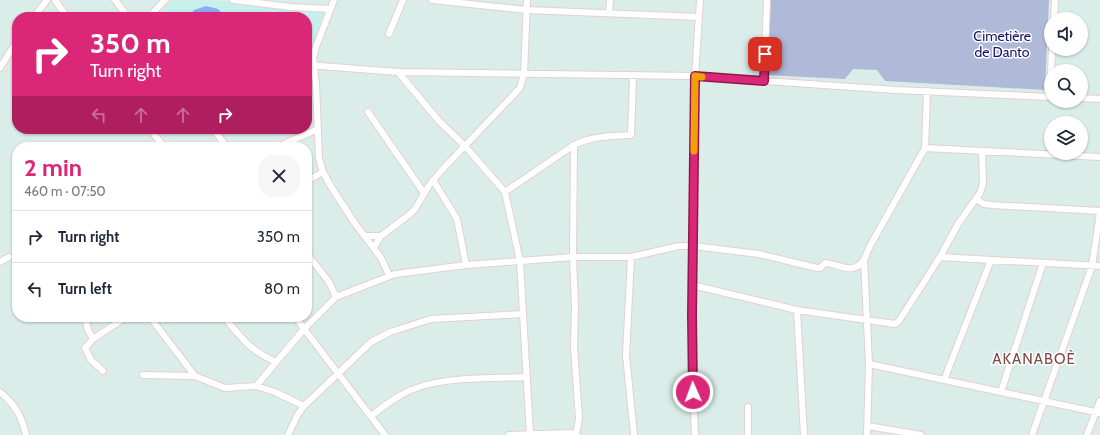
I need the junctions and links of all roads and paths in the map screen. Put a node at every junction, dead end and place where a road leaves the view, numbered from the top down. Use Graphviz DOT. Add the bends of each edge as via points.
graph roads {
  1 [pos="47,0"];
  2 [pos="55,0"];
  3 [pos="115,0"];
  4 [pos="166,0"];
  5 [pos="233,0"];
  6 [pos="334,0"];
  7 [pos="403,0"];
  8 [pos="432,0"];
  9 [pos="527,0"];
  10 [pos="610,0"];
  11 [pos="700,0"];
  12 [pos="767,0"];
  13 [pos="1055,0"];
  14 [pos="291,3"];
  15 [pos="330,9"];
  16 [pos="527,10"];
  17 [pos="38,12"];
  18 [pos="63,12"];
  19 [pos="124,12"];
  20 [pos="154,12"];
  21 [pos="1054,12"];
  22 [pos="609,13"];
  23 [pos="699,17"];
  24 [pos="389,34"];
  25 [pos="12,49"];
  26 [pos="314,66"];
  27 [pos="0,68"];
  28 [pos="398,72"];
  29 [pos="524,74"];
  30 [pos="633,76"];
  31 [pos="695,76"];
  32 [pos="764,81"];
  33 [pos="927,91"];
  34 [pos="1044,97"];
  35 [pos="1088,98"];
  36 [pos="1100,99"];
  37 [pos="368,112"];
  38 [pos="318,129"];
  39 [pos="312,132"];
  40 [pos="154,134"];
  41 [pos="217,134"];
  42 [pos="307,134"];
  43 [pos="160,142"];
  44 [pos="223,142"];
  45 [pos="288,142"];
  46 [pos="574,145"];
  47 [pos="465,146"];
  48 [pos="925,148"];
  49 [pos="982,152"];
  50 [pos="1100,157"];
  51 [pos="323,172"];
  52 [pos="312,178"];
  53 [pos="433,180"];
  54 [pos="505,192"];
  55 [pos="424,194"];
  56 [pos="976,199"];
  57 [pos="1100,212"];
  58 [pos="365,236"];
  59 [pos="381,236"];
  60 [pos="693,246"];
  61 [pos="374,247"];
  62 [pos="9,257"];
  63 [pos="573,257"];
  64 [pos="631,257"];
  65 [pos="940,257"];
  66 [pos="312,260"];
  67 [pos="520,260"];
  68 [pos="864,260"];
  69 [pos="991,260"];
  70 [pos="0,262"];
  71 [pos="1043,263"];
  72 [pos="466,265"];
  73 [pos="1092,266"];
  74 [pos="1100,266"];
  75 [pos="389,275"];
  76 [pos="692,285"];
  77 [pos="336,298"];
  78 [pos="797,310"];
  79 [pos="523,314"];
  80 [pos="867,320"];
  81 [pos="312,321"];
  82 [pos="86,322"];
  83 [pos="118,322"];
  84 [pos="154,322"];
  85 [pos="228,322"];
  86 [pos="299,322"];
  87 [pos="311,322"];
  88 [pos="304,329"];
  89 [pos="93,339"];
  90 [pos="276,362"];
  91 [pos="869,364"];
  92 [pos="103,371"];
  93 [pos="338,373"];
  94 [pos="143,375"];
  95 [pos="195,376"];
  96 [pos="527,377"];
  97 [pos="944,380"];
  98 [pos="256,386"];
  99 [pos="0,392"];
  100 [pos="1001,392"];
  101 [pos="1100,401"];
  102 [pos="1044,402"];
  103 [pos="304,406"];
  104 [pos="748,407"];
  105 [pos="1098,413"];
  106 [pos="371,416"];
  107 [pos="868,426"];
  108 [pos="26,435"];
  109 [pos="288,435"];
  110 [pos="385,435"];
  111 [pos="509,435"];
  112 [pos="530,435"];
  113 [pos="577,435"];
  114 [pos="634,435"];
  115 [pos="695,435"];
  116 [pos="748,435"];
  117 [pos="804,435"];
  118 [pos="867,435"];
  119 [pos="921,435"];
  120 [pos="1032,435"];
  121 [pos="1087,435"];
  1 -- 17 [label="street"];
  2 -- 18 [label="street"];
  3 -- 19 [label="street"];
  4 -- 20 [label="street"];
  5 -- 14 [label="street"];
  6 -- 15 [label="street"];
  7 -- 24 [label="street"];
  8 -- 16 [label="street"];
  9 -- 16 [label="street"];
  10 -- 22 [label="street"];
  11 -- 23 [label="street"];
  12 -- 32 [label="street"];
  13 -- 21 [label="street"];
  14 -- 15 [label="street"];
  15 -- 26 [label="street" via="314,52"];
  16 -- 22 [label="street"];
  16 -- 29 [label="street"];
  22 -- 23 [label="street"];
  23 -- 31 [label="street"];
  25 -- 27 [label="street"];
  26 -- 28 [label="street"];
  26 -- 38 [label="street"];
  28 -- 29 [label="street"];
  28 -- 47 [label="street" via="439,121"];
  29 -- 30 [label="street"];
  29 -- 47 [label="street" via="522,84 516,92"];
  30 -- 31 [label="street"];
  30 -- 46 [label="street" via="631,135 593,138"];
  31 -- 32 [label="street"];
  31 -- 60 [label="street"];
  32 -- 33 [label="street"];
  33 -- 34 [label="street"];
  33 -- 48 [label="street"];
  35 -- 36 [label="street"];
  37 -- 55 [label="street"];
  38 -- 39 [label="street"];
  38 -- 51 [label="street" via="319,158"];
  40 -- 43 [label="street"];
  41 -- 44 [label="street"];
  42 -- 45 [label="street"];
  46 -- 54 [label="street"];
  46 -- 63 [label="street"];
  47 -- 53 [label="street"];
  47 -- 54 [label="street"];
  48 -- 49 [label="street"];
  48 -- 68 [label="street"];
  49 -- 50 [label="street"];
  49 -- 56 [label="street" via="982,188"];
  51 -- 52 [label="street"];
  51 -- 58 [label="street" via="341,204"];
  53 -- 55 [label="street"];
  53 -- 72 [label="street" via="457,219"];
  54 -- 67 [label="street"];
  55 -- 59 [label="street" via="410,214"];
  56 -- 57 [label="street" via="992,206"];
  56 -- 65 [label="street" via="958,224"];
  57 -- 73 [label="street"];
  58 -- 59 [label="street"];
  58 -- 61 [label="street"];
  59 -- 61 [label="street"];
  60 -- 64 [label="street" via="679,246"];
  60 -- 68 [label="street" via="759,254 817,268 825,263 856,268"];
  60 -- 76 [label="street"];
  61 -- 75 [label="street"];
  62 -- 70 [label="street"];
  63 -- 64 [label="street"];
  63 -- 67 [label="street"];
  63 -- 113 [label="street" via="575,366 579,419"];
  64 -- 114 [label="street" via="626,355"];
  65 -- 69 [label="street"];
  65 -- 80 [label="street" via="898,322 893,325"];
  66 -- 77 [label="street" via="329,282"];
  67 -- 72 [label="street"];
  67 -- 79 [label="street"];
  68 -- 80 [label="street"];
  69 -- 71 [label="street"];
  69 -- 97 [label="street"];
  71 -- 73 [label="street"];
  71 -- 100 [label="street"];
  72 -- 75 [label="street"];
  73 -- 74 [label="street"];
  73 -- 102 [label="street"];
  75 -- 77 [label="street"];
  76 -- 78 [label="street"];
  76 -- 115 [label="street"];
  77 -- 81 [label="street"];
  78 -- 80 [label="street"];
  78 -- 117 [label="street"];
  79 -- 93 [label="street" via="431,319 390,332 371,342"];
  79 -- 96 [label="street"];
  80 -- 91 [label="street"];
  82 -- 89 [label="street"];
  83 -- 89 [label="street"];
  84 -- 95 [label="street"];
  85 -- 90 [label="street" via="254,351"];
  86 -- 88 [label="street"];
  87 -- 88 [label="street"];
  88 -- 90 [label="street"];
  88 -- 93 [label="street"];
  89 -- 92 [label="street" via="85,348 91,360"];
  90 -- 98 [label="street"];
  91 -- 97 [label="street"];
  91 -- 107 [label="street"];
  93 -- 103 [label="street"];
  93 -- 106 [label="street"];
  94 -- 95 [label="street"];
  95 -- 98 [label="street" via="225,388"];
  96 -- 106 [label="street" via="438,381 401,394"];
  96 -- 112 [label="street"];
  97 -- 100 [label="street"];
  98 -- 103 [label="street"];
  99 -- 108 [label="street" via="20,414"];
  100 -- 102 [label="street"];
  101 -- 105 [label="street"];
  102 -- 105 [label="street"];
  102 -- 120 [label="street"];
  103 -- 109 [label="street"];
  104 -- 116 [label="street"];
  105 -- 121 [label="street"];
  106 -- 110 [label="street"];
  107 -- 118 [label="street"];
  107 -- 119 [label="street"];
  111 -- 112 [label="street"];
  112 -- 113 [label="street"];
}
